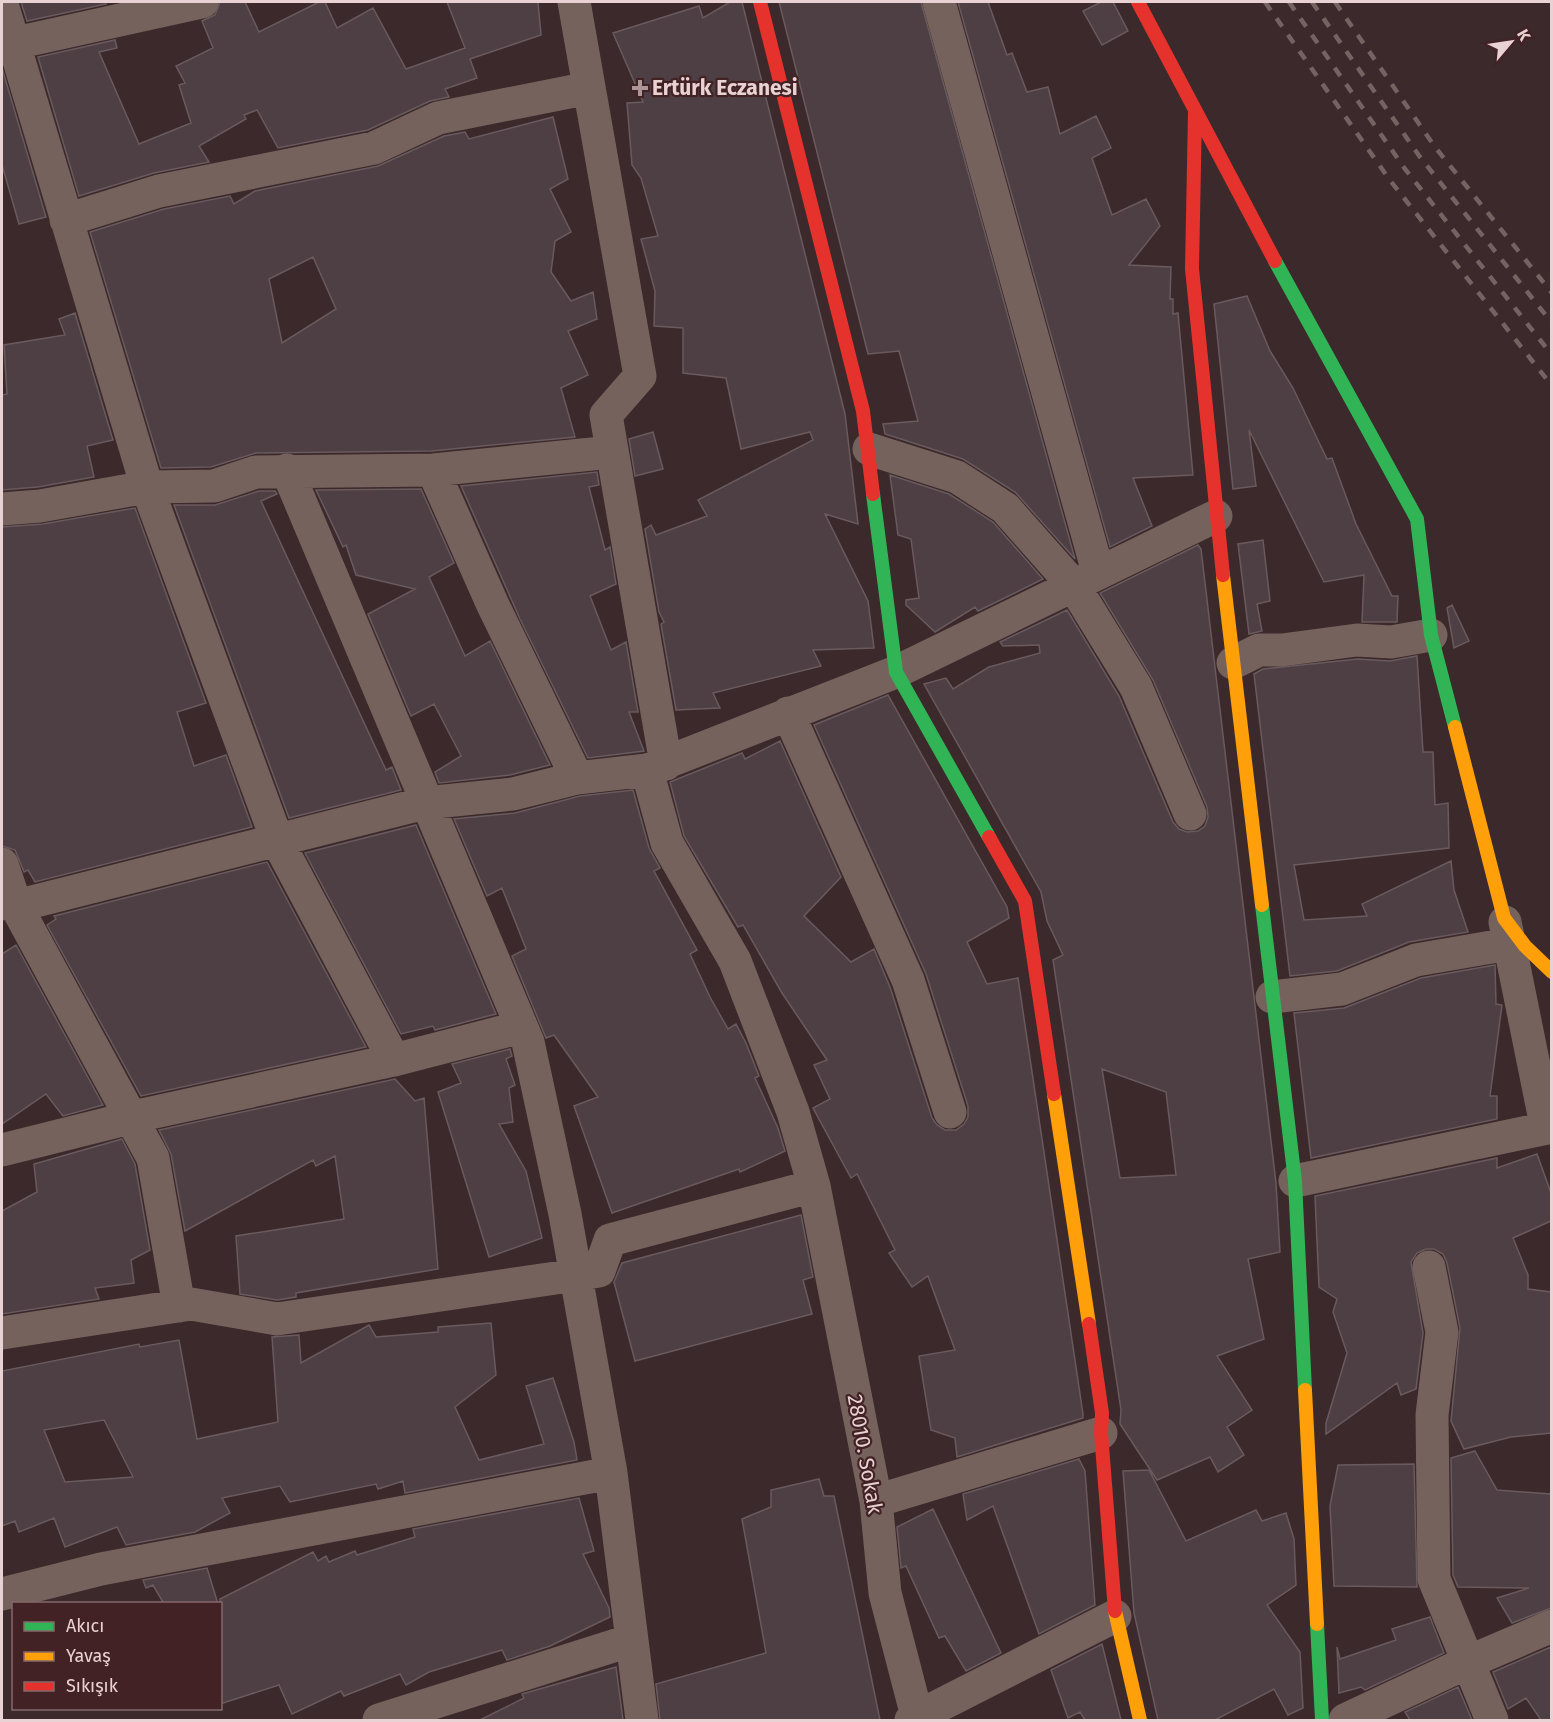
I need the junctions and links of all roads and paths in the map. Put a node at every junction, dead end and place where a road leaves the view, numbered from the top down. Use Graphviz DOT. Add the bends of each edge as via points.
graph roads {
  1 [pos="202,2"];
  2 [pos="574,2"];
  3 [pos="760,2"];
  4 [pos="939,2"];
  5 [pos="1138,2"];
  6 [pos="2,4"];
  7 [pos="7,44"];
  8 [pos="589,88"];
  9 [pos="1195,112"];
  10 [pos="66,220"];
  11 [pos="869,449"];
  12 [pos="612,452"];
  13 [pos="287,470"];
  14 [pos="433,470"];
  15 [pos="147,488"];
  16 [pos="2,509"];
  17 [pos="1216,516"];
  18 [pos="1086,579"];
  19 [pos="1431,634"];
  20 [pos="1233,663"];
  21 [pos="896,672"];
  22 [pos="788,713"];
  23 [pos="656,767"];
  24 [pos="577,778"];
  25 [pos="425,803"];
  26 [pos="1190,814"];
  27 [pos="277,840"];
  28 [pos="2,864"];
  29 [pos="9,904"];
  30 [pos="1507,931"];
  31 [pos="1551,972"];
  32 [pos="1272,997"];
  33 [pos="521,1027"];
  34 [pos="393,1060"];
  35 [pos="950,1112"];
  36 [pos="132,1117"];
  37 [pos="1551,1118"];
  38 [pos="1551,1127"];
  39 [pos="2,1150"];
  40 [pos="1295,1181"];
  41 [pos="814,1186"];
  42 [pos="1429,1267"];
  43 [pos="576,1275"];
  44 [pos="179,1306"];
  45 [pos="2,1333"];
  46 [pos="1101,1433"];
  47 [pos="611,1473"];
  48 [pos="876,1501"];
  49 [pos="2,1594"];
  50 [pos="1115,1616"];
  51 [pos="1551,1626"];
  52 [pos="632,1640"];
  53 [pos="1466,1663"];
  54 [pos="379,1720"];
  55 [pos="642,1720"];
  56 [pos="915,1720"];
  57 [pos="1140,1720"];
  58 [pos="1322,1720"];
  59 [pos="1345,1720"];
  60 [pos="1492,1720"];
  1 -- 7 [label="street"];
  2 -- 8 [label="street"];
  3 -- 11 [label="street" via="863,411"];
  4 -- 18 [label="street"];
  5 -- 9 [label="street"];
  6 -- 7 [label="street"];
  7 -- 10 [label="street"];
  8 -- 10 [label="street" via="438,118 374,148 159,191"];
  8 -- 12 [label="street, 28010. Sokak" via="640,376 606,415"];
  9 -- 17 [label="street" via="1192,269"];
  9 -- 19 [label="street" via="1417,519"];
  10 -- 15 [label="street"];
  11 -- 18 [label="street" via="957,477 1005,508"];
  11 -- 21 [label="street"];
  12 -- 14 [label="street"];
  12 -- 23 [label="street, 28010. Sokak"];
  13 -- 14 [label="street"];
  13 -- 15 [label="street" via="256,472 214,486"];
  13 -- 25 [label="street"];
  14 -- 24 [label="street"];
  15 -- 16 [label="street"];
  15 -- 27 [label="street"];
  17 -- 18 [label="street"];
  17 -- 20 [label="street"];
  18 -- 21 [label="street"];
  18 -- 26 [label="street"];
  19 -- 20 [label="street" via="1391,642 1357,640 1259,650"];
  19 -- 30 [label="street"];
  20 -- 32 [label="street"];
  21 -- 22 [label="street"];
  21 -- 46 [label="street" via="1025,901 1100,1402"];
  22 -- 23 [label="street"];
  22 -- 35 [label="street" via="908,980"];
  23 -- 24 [label="street"];
  23 -- 41 [label="street, 28010. Sokak" via="668,843 735,961 793,1112"];
  24 -- 25 [label="street" via="513,794"];
  25 -- 27 [label="street"];
  25 -- 33 [label="street"];
  27 -- 29 [label="street"];
  27 -- 34 [label="street"];
  28 -- 29 [label="street"];
  29 -- 36 [label="street"];
  30 -- 31 [label="street"];
  30 -- 32 [label="street" via="1342,989"];
  30 -- 37 [label="street" via="1544,1115"];
  32 -- 40 [label="street"];
  33 -- 34 [label="street"];
  33 -- 43 [label="street" via="528,1042"];
  34 -- 36 [label="street"];
  36 -- 39 [label="street"];
  36 -- 44 [label="street" via="153,1158"];
  38 -- 40 [label="street"];
  40 -- 58 [label="street"];
  41 -- 43 [label="street" via="610,1240 599,1271"];
  41 -- 48 [label="street, 28010. Sokak"];
  42 -- 53 [label="street" via="1442,1332 1432,1415 1434,1579"];
  43 -- 44 [label="street" via="277,1319 191,1304"];
  43 -- 47 [label="street"];
  44 -- 45 [label="street"];
  46 -- 48 [label="street"];
  46 -- 50 [label="street"];
  47 -- 49 [label="street" via="101,1569"];
  47 -- 52 [label="street"];
  48 -- 56 [label="street, 28010. Sokak" via="885,1593"];
  50 -- 56 [label="street"];
  50 -- 57 [label="street"];
  51 -- 53 [label="street"];
  52 -- 54 [label="street"];
  52 -- 55 [label="street"];
  53 -- 59 [label="street"];
  53 -- 60 [label="street"];
}
